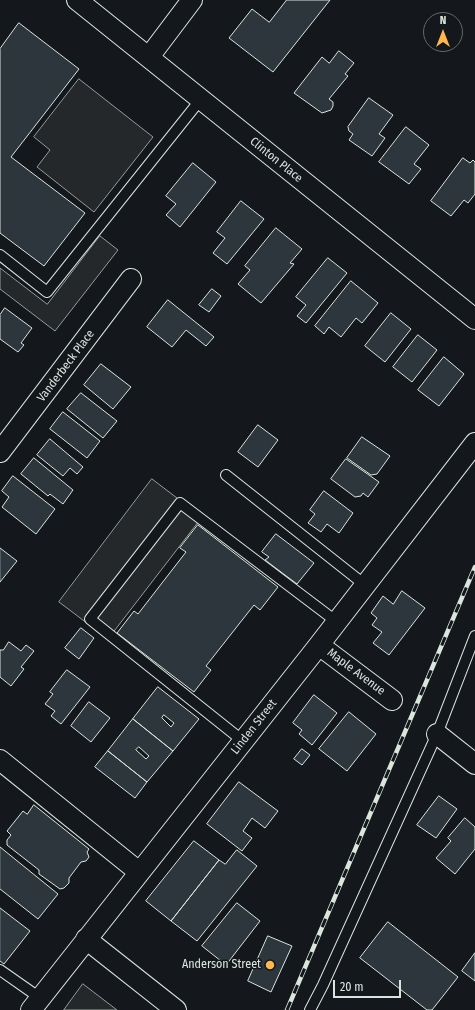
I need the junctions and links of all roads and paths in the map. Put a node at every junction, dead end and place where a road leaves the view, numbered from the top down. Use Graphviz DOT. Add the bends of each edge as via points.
graph roads {
  1 [pos="77,0"];
  2 [pos="192,0"];
  3 [pos="149,57"];
  4 [pos="201,100"];
  5 [pos="0,255"];
  6 [pos="131,279"];
  7 [pos="475,319"];
  8 [pos="4,441"];
  9 [pos="475,443"];
  10 [pos="226,475"];
  11 [pos="366,585"];
  12 [pos="337,622"];
  13 [pos="475,636"];
  14 [pos="319,645"];
  15 [pos="392,700"];
  16 [pos="437,734"];
  17 [pos="243,741"];
  18 [pos="0,760"];
  19 [pos="475,764"];
  20 [pos="138,872"];
  21 [pos="86,939"];
  22 [pos="0,970"];
  23 [pos="35,1004"];
  24 [pos="176,1010"];
  25 [pos="310,1010"];
  1 -- 3 [label="street, Clinton Place"];
  2 -- 3 [label="street"];
  3 -- 4 [label="street, Clinton Place"];
  4 -- 5 [label="lane" via="47,292"];
  4 -- 7 [label="street, Clinton Place"];
  6 -- 8 [label="street, Vanderbeck Place"];
  9 -- 11 [label="street, Linden Street"];
  10 -- 11 [label="lane"];
  11 -- 12 [label="street, Linden Street"];
  12 -- 14 [label="street, Linden Street"];
  12 -- 17 [label="lane" via="180,503 90,619"];
  13 -- 16 [label="lane"];
  14 -- 15 [label="street, Maple Avenue"];
  14 -- 17 [label="street, Linden Street"];
  16 -- 19 [label="street"];
  16 -- 25 [label="lane"];
  17 -- 20 [label="street, Linden Street"];
  18 -- 20 [label="street"];
  20 -- 21 [label="street, Linden Street"];
  21 -- 23 [label="street, Linden Street"];
  21 -- 24 [label="street"];
  22 -- 23 [label="lane"];
}
